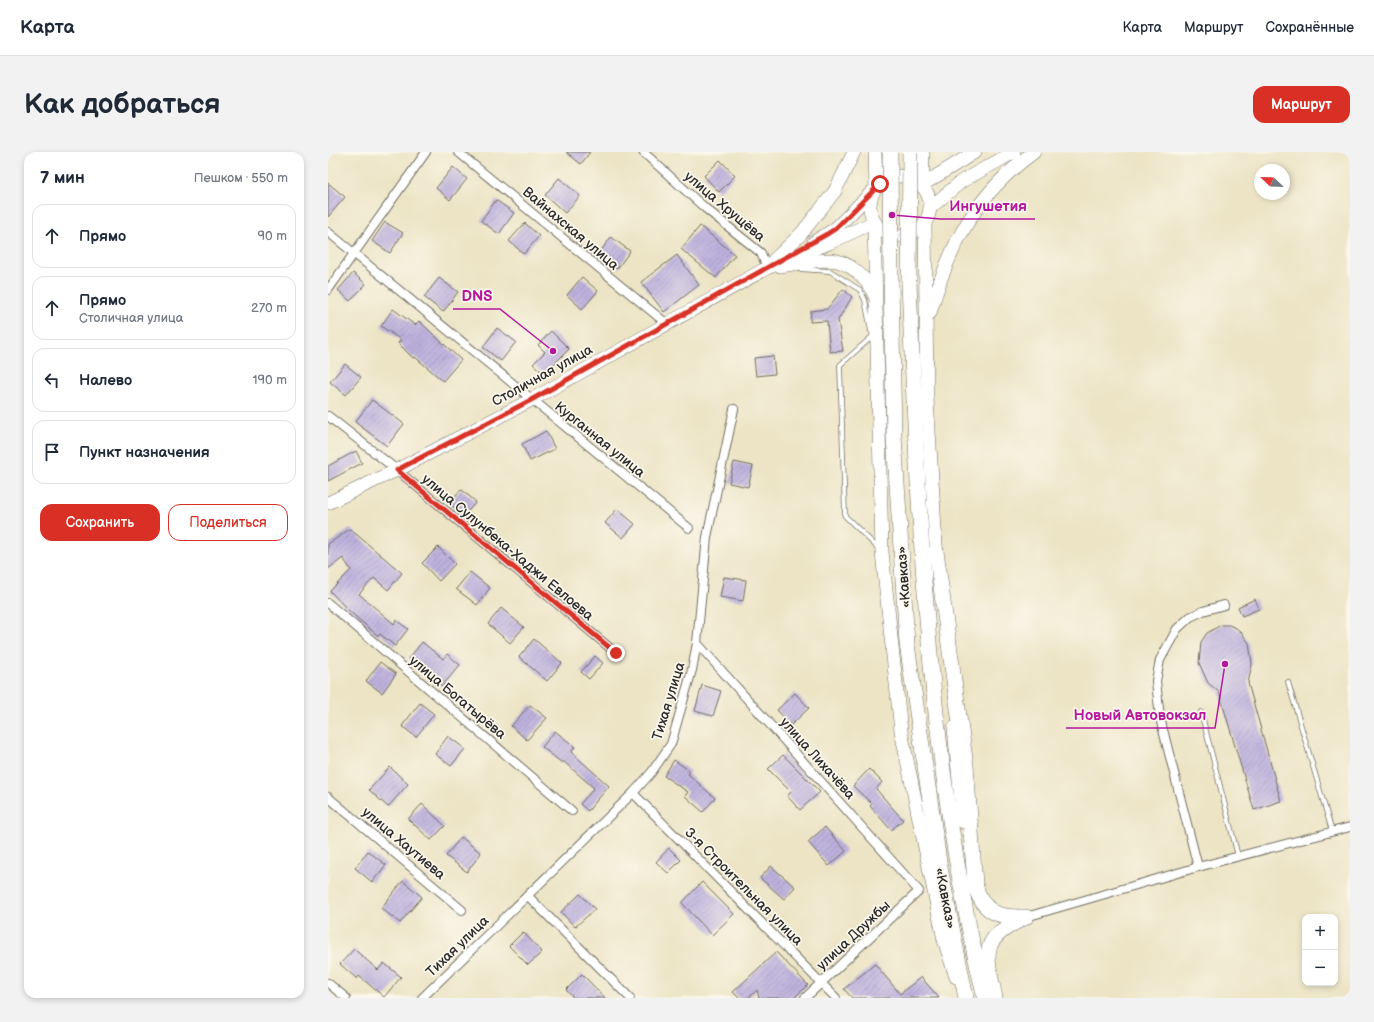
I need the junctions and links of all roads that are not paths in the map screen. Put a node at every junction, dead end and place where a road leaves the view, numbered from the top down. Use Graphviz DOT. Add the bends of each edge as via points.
graph roads {
  1 [pos="426,152"];
  2 [pos="458,152"];
  3 [pos="642,152"];
  4 [pos="854,152"];
  5 [pos="885,152"];
  6 [pos="914,152"];
  7 [pos="975,152"];
  8 [pos="1014,152"];
  9 [pos="1034,152"];
  10 [pos="922,185"];
  11 [pos="876,188"];
  12 [pos="931,207"];
  13 [pos="874,222"];
  14 [pos="925,224"];
  15 [pos="328,232"];
  16 [pos="353,253"];
  17 [pos="785,259"];
  18 [pos="767,268"];
  19 [pos="328,290"];
  20 [pos="876,300"];
  21 [pos="667,324"];
  22 [pos="926,328"];
  23 [pos="874,333"];
  24 [pos="531,400"];
  25 [pos="734,410"];
  26 [pos="328,416"];
  27 [pos="397,470"];
  28 [pos="328,503"];
  29 [pos="688,528"];
  30 [pos="936,551"];
  31 [pos="882,552"];
  32 [pos="328,603"];
  33 [pos="1224,605"];
  34 [pos="697,643"];
  35 [pos="616,653"];
  36 [pos="1288,682"];
  37 [pos="1201,712"];
  38 [pos="633,793"];
  39 [pos="328,797"];
  40 [pos="572,811"];
  41 [pos="1350,827"];
  42 [pos="1332,831"];
  43 [pos="1238,856"];
  44 [pos="1198,867"];
  45 [pos="919,891"];
  46 [pos="528,896"];
  47 [pos="462,910"];
  48 [pos="1026,917"];
  49 [pos="970,935"];
  50 [pos="328,983"];
  51 [pos="821,983"];
  52 [pos="346,998"];
  53 [pos="422,998"];
  54 [pos="630,998"];
  55 [pos="805,998"];
  56 [pos="836,998"];
  57 [pos="964,998"];
  58 [pos="985,998"];
  59 [pos="995,998"];
  1 -- 16 [label="street"];
  2 -- 21 [label="street, Вайнахская улица"];
  3 -- 18 [label="street, улица Хрущёва" via="761,253"];
  4 -- 18 [label="main road" via="835,191 801,234"];
  5 -- 11 [label="main road"];
  5 -- 57 [label="highway, «Кавказ», bridge" via="894,436 907,644 940,868"];
  6 -- 10 [label="main road"];
  6 -- 49 [label="highway, «Кавказ», bridge" via="909,282 918,501 938,736"];
  7 -- 10 [label="main road"];
  8 -- 12 [label="main road" via="962,181"];
  9 -- 22 [label="main road" via="987,193 964,226 946,263"];
  10 -- 11 [label="main road" via="907,176 895,176 884,180"];
  10 -- 12 [label="main road" via="929,195"];
  11 -- 13 [label="main road" via="870,204"];
  11 -- 17 [label="main road" via="835,229"];
  12 -- 14 [label="main road"];
  13 -- 14 [label="main road" via="887,234 899,236 916,232"];
  13 -- 17 [label="main road" via="829,243"];
  13 -- 20 [label="main road"];
  14 -- 22 [label="main road"];
  15 -- 16 [label="street, Курганная улица"];
  16 -- 19 [label="street"];
  16 -- 24 [label="street, Курганная улица"];
  17 -- 18 [label="main road"];
  18 -- 20 [label="main road" via="832,260 861,275 871,286"];
  18 -- 21 [label="main road, Столичная улица"];
  18 -- 23 [label="lane" via="830,270 840,275 860,290"];
  20 -- 23 [label="main road"];
  21 -- 24 [label="main road, Столичная улица"];
  22 -- 30 [label="main road" via="927,399"];
  23 -- 31 [label="main road"];
  23 -- 31 [label="lane" via="840,364 846,516"];
  24 -- 27 [label="main road, Столичная улица"];
  24 -- 29 [label="street, Курганная улица"];
  25 -- 34 [label="street, Тихая улица" via="707,538"];
  26 -- 27 [label="street, улица Сулунбека-Хаджи Евлоева"];
  27 -- 28 [label="main road, Столичная улица"];
  27 -- 35 [label="street, улица Сулунбека-Хаджи Евлоева"];
  30 -- 48 [label="highway" via="966,766 978,898 1002,916"];
  30 -- 49 [label="main road" via="964,830"];
  31 -- 57 [label="main road" via="901,732 944,940"];
  32 -- 40 [label="street, улица Богатырёва"];
  33 -- 44 [label="street" via="1190,617 1176,629 1160,660 1156,681 1160,718"];
  34 -- 38 [label="street, Тихая улица" via="671,744"];
  34 -- 45 [label="street, улица Лихачёва"];
  36 -- 42 [label="lane"];
  37 -- 43 [label="lane"];
  38 -- 46 [label="street, Тихая улица"];
  38 -- 51 [label="street, 3-я Строительная улица"];
  39 -- 47 [label="street, улица Хаутиева"];
  41 -- 42 [label="street"];
  42 -- 43 [label="street"];
  43 -- 44 [label="street"];
  44 -- 48 [label="street"];
  45 -- 51 [label="street, улица Дружбы"];
  46 -- 53 [label="street, Тихая улица"];
  46 -- 54 [label="street"];
  48 -- 59 [label="highway" via="998,932 992,941 988,962"];
  49 -- 58 [label="highway, «Кавказ»"];
  50 -- 52 [label="street"];
  51 -- 55 [label="street, улица Дружбы"];
  51 -- 56 [label="street, 3-я Строительная улица"];
}
